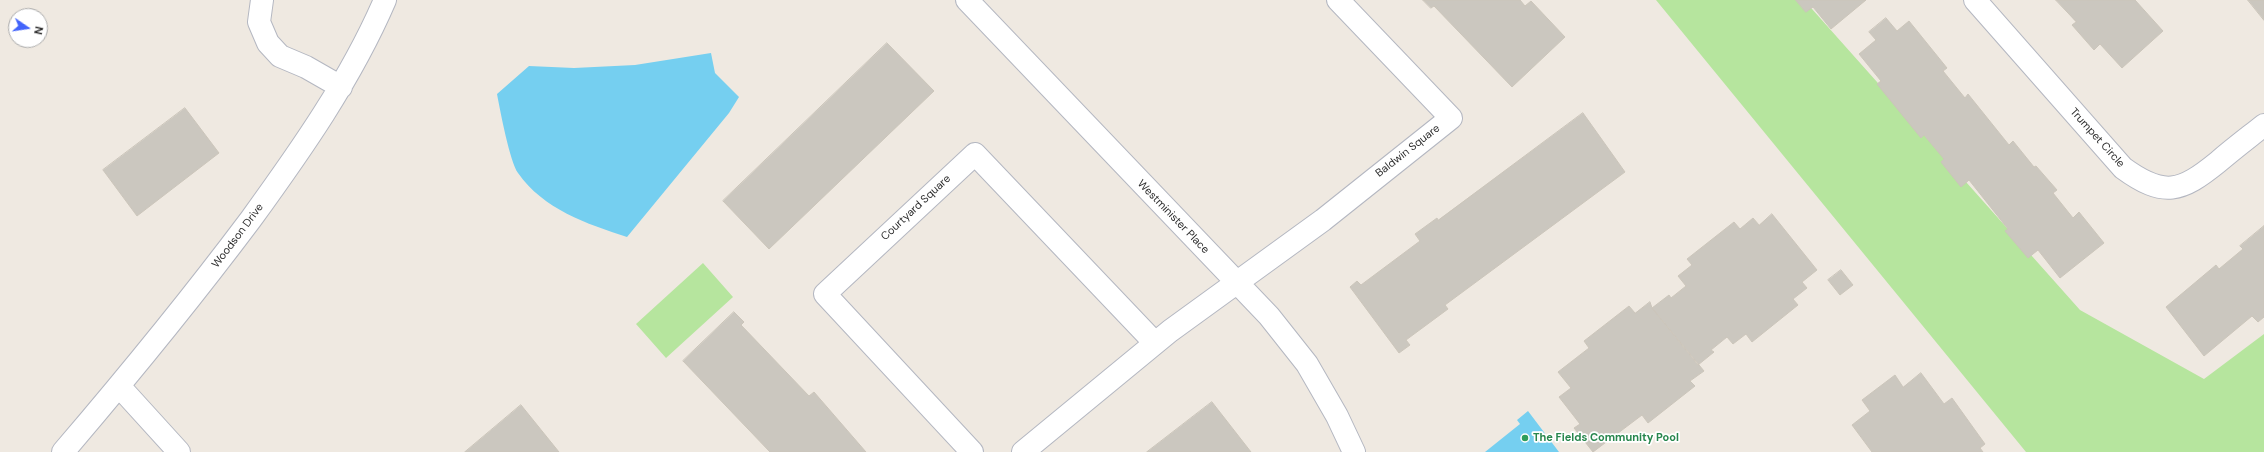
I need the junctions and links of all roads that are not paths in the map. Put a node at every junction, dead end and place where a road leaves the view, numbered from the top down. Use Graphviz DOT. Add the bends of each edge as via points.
graph roads {
  1 [pos="262,0"];
  2 [pos="385,0"];
  3 [pos="967,0"];
  4 [pos="1338,0"];
  5 [pos="1975,0"];
  6 [pos="341,87"];
  7 [pos="2264,124"];
  8 [pos="1235,282"];
  9 [pos="1155,343"];
  10 [pos="119,386"];
  11 [pos="63,452"];
  12 [pos="179,452"];
  13 [pos="972,452"];
  14 [pos="1023,452"];
  15 [pos="1354,452"];
  1 -- 6 [label="street" via="259,22 268,43 280,56"];
  2 -- 6 [label="street, Woodson Drive"];
  3 -- 8 [label="street, Westminister Place"];
  4 -- 8 [label="street, Baldwin Square" via="1451,118 1323,220"];
  5 -- 7 [label="street, Trumpet Circle" via="2123,168 2138,179 2155,186 2183,186 2198,178"];
  6 -- 10 [label="street, Woodson Drive" via="274,187 204,282"];
  8 -- 9 [label="street"];
  8 -- 15 [label="street, Westminister Place" via="1268,316 1308,364"];
  9 -- 13 [label="street, Courtyard Square" via="974,154 825,294"];
  9 -- 14 [label="street"];
  10 -- 11 [label="street, Woodson Drive"];
  10 -- 12 [label="street"];
}
